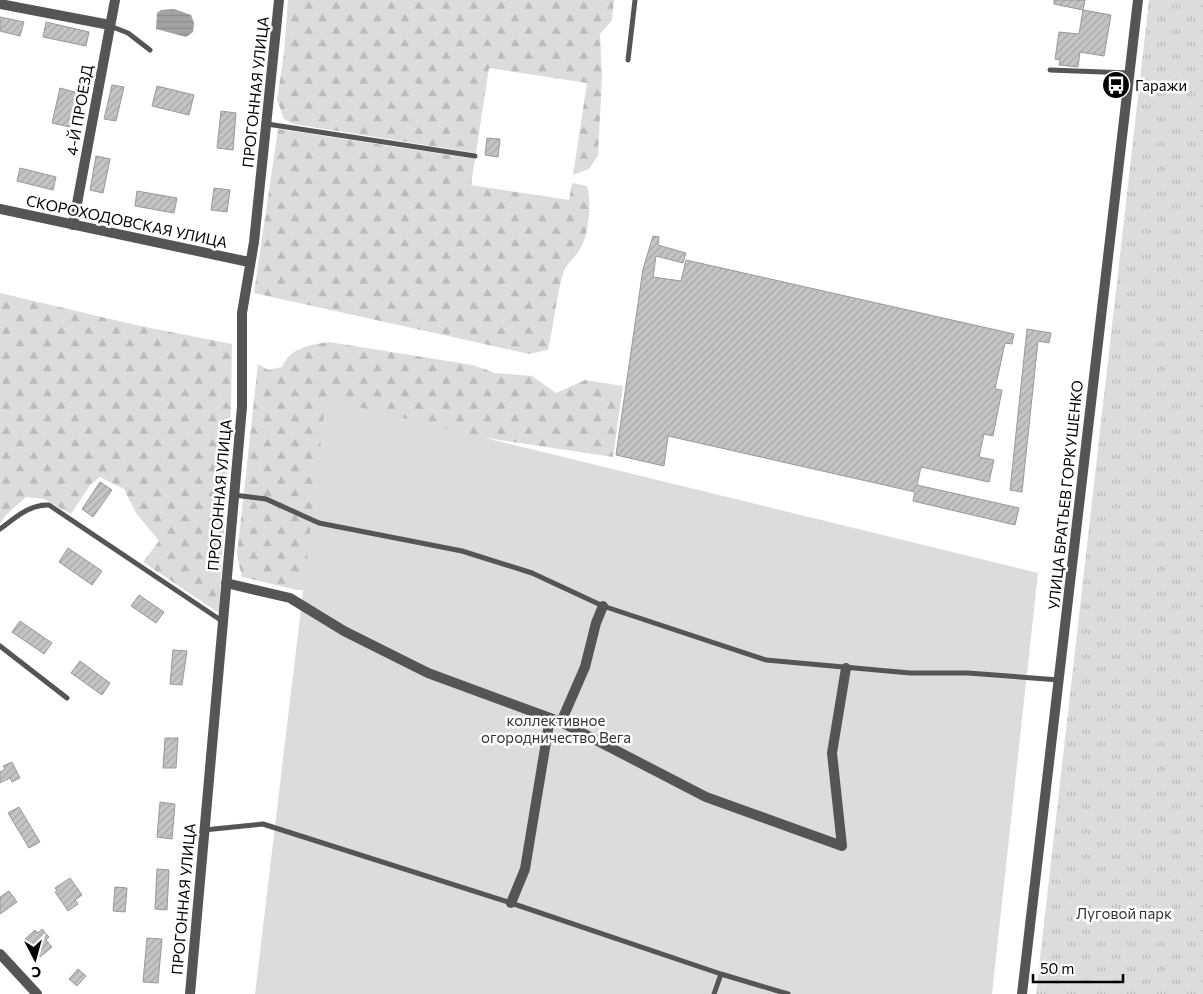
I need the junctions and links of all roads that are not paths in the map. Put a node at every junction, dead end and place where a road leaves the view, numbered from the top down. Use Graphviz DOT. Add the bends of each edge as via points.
graph roads {
  1 [pos="115,0"];
  2 [pos="279,0"];
  3 [pos="635,0"];
  4 [pos="1138,0"];
  5 [pos="0,4"];
  6 [pos="110,25"];
  7 [pos="150,50"];
  8 [pos="628,60"];
  9 [pos="1050,70"];
  10 [pos="1130,73"];
  11 [pos="267,124"];
  12 [pos="475,156"];
  13 [pos="0,209"];
  14 [pos="73,226"];
  15 [pos="249,262"];
  16 [pos="234,495"];
  17 [pos="0,529"];
  18 [pos="226,583"];
  19 [pos="603,606"];
  20 [pos="222,621"];
  21 [pos="0,646"];
  22 [pos="846,668"];
  23 [pos="1060,680"];
  24 [pos="67,698"];
  25 [pos="550,718"];
  26 [pos="561,722"];
  27 [pos="204,830"];
  28 [pos="511,903"];
  29 [pos="0,954"];
  30 [pos="721,974"];
  31 [pos="37,994"];
  32 [pos="190,994"];
  33 [pos="714,994"];
  34 [pos="788,994"];
  35 [pos="1022,994"];
  1 -- 6 [label="street, 4-Й ПРОЕЗД"];
  2 -- 11 [label="street, ПРОГОННАЯ УЛИЦА"];
  3 -- 8 [label="lane"];
  4 -- 10 [label="street, УЛИЦА БРАТЬЕВ ГОРКУШЕНКО"];
  5 -- 6 [label="street"];
  6 -- 7 [label="lane" via="128,33"];
  6 -- 14 [label="street, 4-Й ПРОЕЗД"];
  9 -- 10 [label="lane"];
  10 -- 23 [label="street, УЛИЦА БРАТЬЕВ ГОРКУШЕНКО"];
  11 -- 12 [label="lane"];
  11 -- 15 [label="street, ПРОГОННАЯ УЛИЦА"];
  13 -- 14 [label="street, СКОРОХОДОВСКАЯ УЛИЦА"];
  14 -- 15 [label="street, СКОРОХОДОВСКАЯ УЛИЦА"];
  15 -- 16 [label="street, ПРОГОННАЯ УЛИЦА" via="242,313 242,407"];
  16 -- 18 [label="street, ПРОГОННАЯ УЛИЦА"];
  16 -- 19 [label="lane" via="266,498 319,523 462,551 532,573"];
  17 -- 20 [label="lane" via="31,508 49,505"];
  18 -- 20 [label="street, ПРОГОННАЯ УЛИЦА"];
  18 -- 25 [label="street" via="290,598 344,631 428,673"];
  19 -- 22 [label="lane" via="766,660"];
  19 -- 26 [label="street" via="585,666"];
  20 -- 27 [label="street, ПРОГОННАЯ УЛИЦА"];
  21 -- 24 [label="lane"];
  22 -- 23 [label="lane"];
  22 -- 26 [label="street" via="832,753 842,846 706,797"];
  23 -- 35 [label="street, УЛИЦА БРАТЬЕВ ГОРКУШЕНКО"];
  25 -- 26 [label="street"];
  25 -- 28 [label="street" via="526,869"];
  27 -- 28 [label="lane" via="263,824"];
  27 -- 32 [label="street, ПРОГОННАЯ УЛИЦА"];
  28 -- 30 [label="lane"];
  29 -- 31 [label="street"];
  30 -- 33 [label="lane"];
  30 -- 34 [label="lane"];
}
